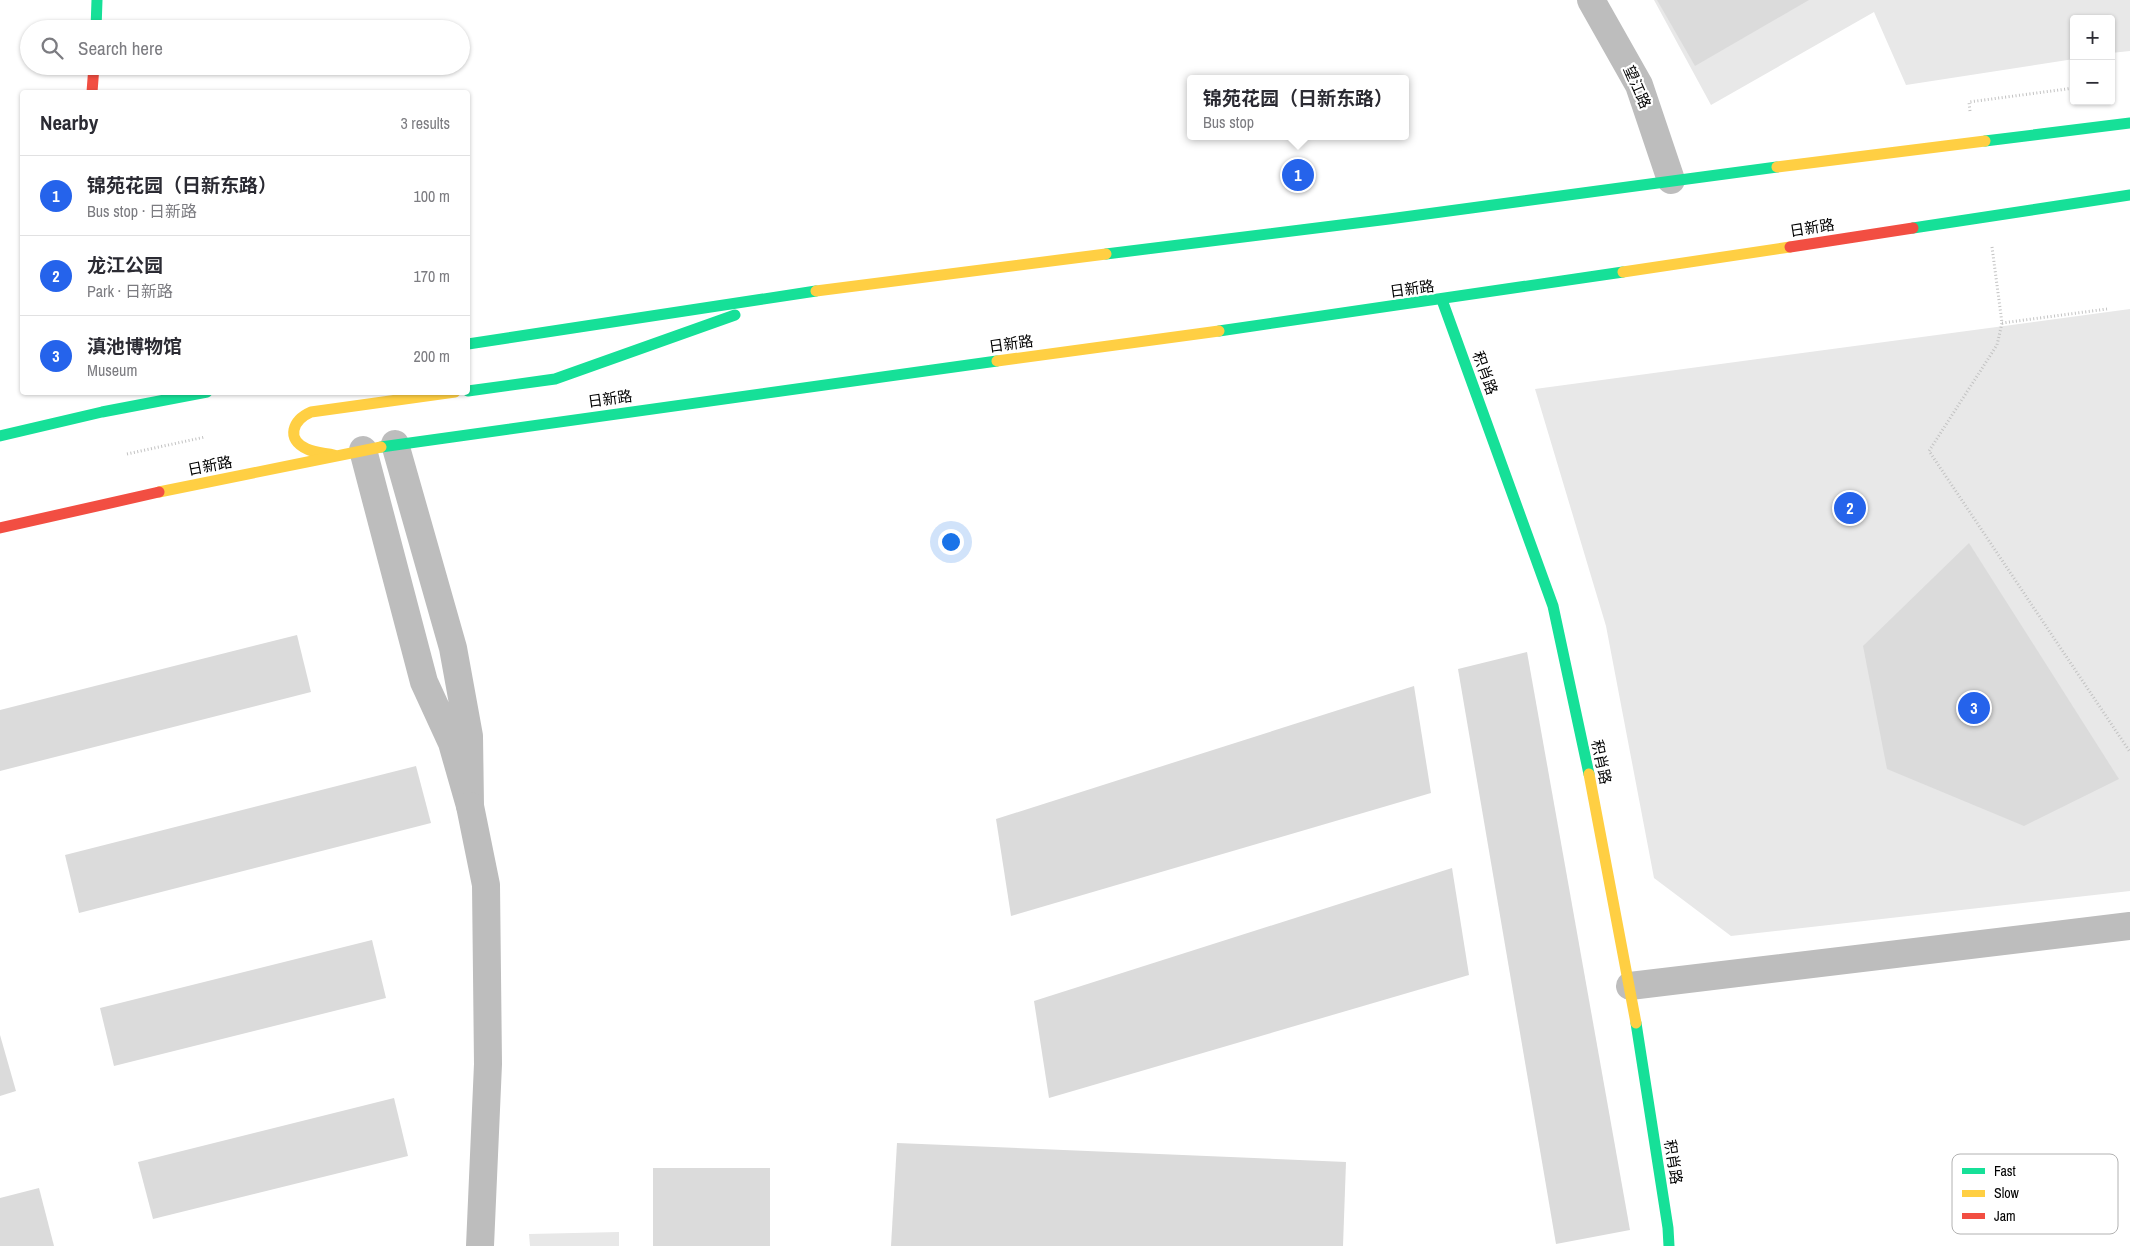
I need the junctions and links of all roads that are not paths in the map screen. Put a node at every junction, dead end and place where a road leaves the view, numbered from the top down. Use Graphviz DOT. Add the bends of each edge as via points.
graph roads {
  1 [pos="97,0"];
  2 [pos="1591,0"];
  3 [pos="96,20"];
  4 [pos="93,75"];
  5 [pos="92,90"];
  6 [pos="2126,123"];
  7 [pos="1671,180"];
  8 [pos="2130,195"];
  9 [pos="2130,201"];
  10 [pos="2030,210"];
  11 [pos="798,293"];
  12 [pos="1442,300"];
  13 [pos="470,344"];
  14 [pos="470,391"];
  15 [pos="186,395"];
  16 [pos="433,395"];
  17 [pos="0,436"];
  18 [pos="395,444"];
  19 [pos="350,453"];
  20 [pos="0,528"];
  21 [pos="470,806"];
  22 [pos="2130,926"];
  23 [pos="1630,986"];
  24 [pos="480,1246"];
  25 [pos="1669,1246"];
  1 -- 3 [label="main road"];
  2 -- 7 [label="street, 望江路" via="1638,85"];
  4 -- 5 [label="main road"];
  6 -- 7 [label="main road"];
  7 -- 11 [label="main road"];
  8 -- 10 [label="main road, 日新路"];
  9 -- 10 [label="main road, 日新路"];
  10 -- 12 [label="main road, 日新路"];
  11 -- 13 [label="main road"];
  11 -- 14 [label="main road" via="555,379"];
  12 -- 18 [label="main road, 日新路"];
  12 -- 23 [label="main road, 积肖路" via="1553,606"];
  15 -- 17 [label="main road" via="101,407"];
  16 -- 19 [label="main road" via="311,412 296,420 293,428 297,443 310,450"];
  18 -- 19 [label="main road, 日新路"];
  18 -- 21 [label="street" via="453,648 469,736"];
  19 -- 20 [label="main road, 日新路" via="112,501"];
  19 -- 21 [label="street" via="424,682 452,743"];
  21 -- 24 [label="street" via="486,885 488,1064"];
  22 -- 23 [label="street"];
  23 -- 25 [label="main road, 积肖路"];
}
